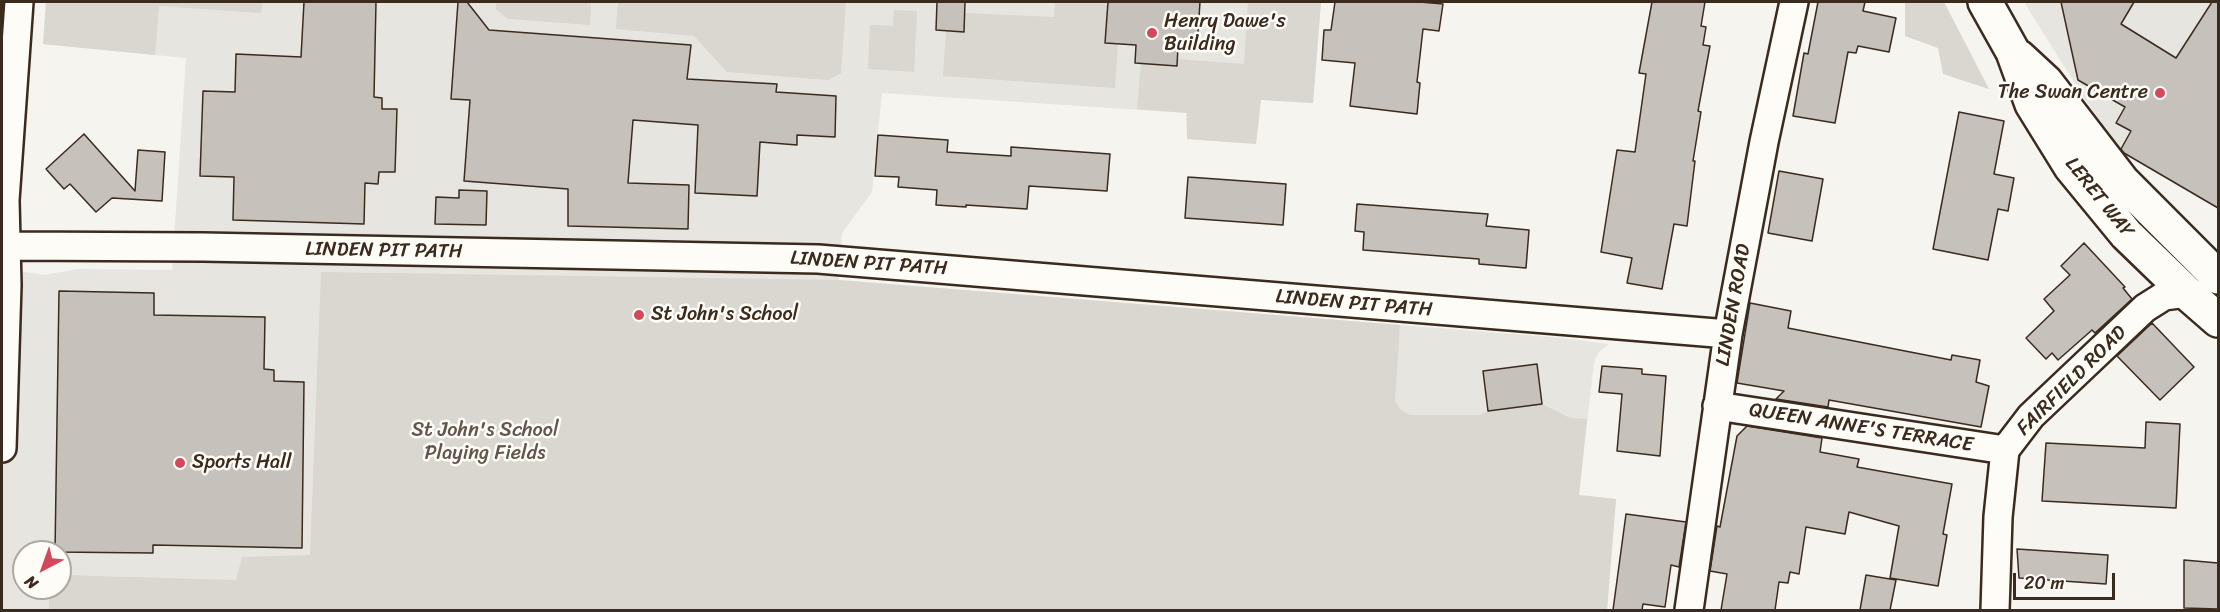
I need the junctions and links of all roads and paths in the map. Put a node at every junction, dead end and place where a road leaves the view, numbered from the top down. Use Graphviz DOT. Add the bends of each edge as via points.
graph roads {
  1 [pos="19,2"];
  2 [pos="1794,2"];
  3 [pos="1985,2"];
  4 [pos="2013,52"];
  5 [pos="3,200"];
  6 [pos="8,246"];
  7 [pos="2218,277"];
  8 [pos="2187,293"];
  9 [pos="2218,320"];
  10 [pos="1728,334"];
  11 [pos="1717,406"];
  12 [pos="2,448"];
  13 [pos="2005,450"];
  14 [pos="1689,610"];
  15 [pos="1995,610"];
  1 -- 5 [label="street"];
  2 -- 10 [label="street, LINDEN ROAD"];
  3 -- 4 [label="main road, LERET WAY"];
  4 -- 7 [label="main road, LERET WAY" via="2046,82 2123,182"];
  4 -- 8 [label="main road, LERET WAY" via="2032,104 2071,167 2126,234"];
  5 -- 6 [label="street"];
  6 -- 10 [label="street, LINDEN PIT PATH" via="809,258"];
  6 -- 12 [label="street"];
  8 -- 9 [label="main road, LERET WAY"];
  8 -- 13 [label="street, FAIRFIELD ROAD" via="2164,296 2145,308 2031,416"];
  10 -- 11 [label="street, LINDEN ROAD"];
  11 -- 13 [label="street, QUEEN ANNE'S TERRACE"];
  11 -- 14 [label="street, LINDEN ROAD"];
  13 -- 15 [label="street, FAIRFIELD ROAD"];
}
